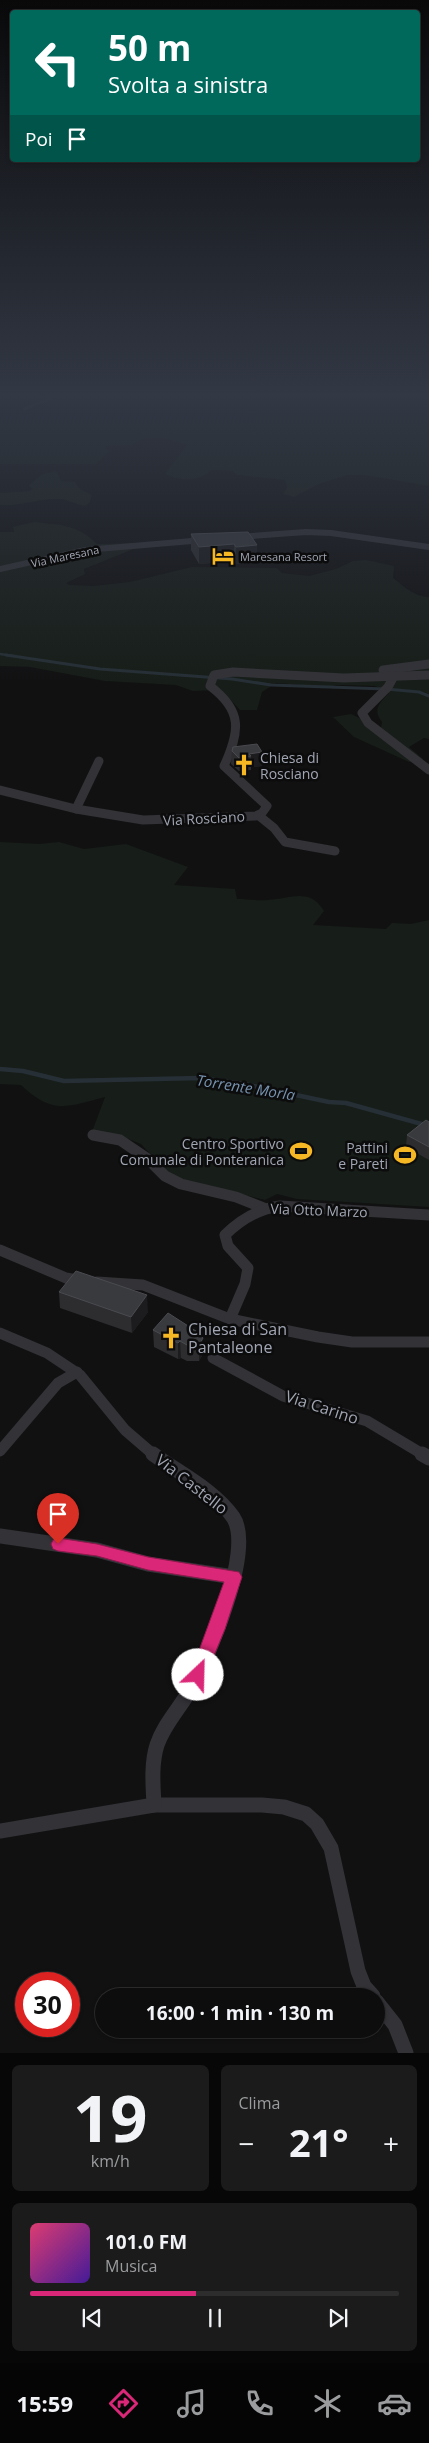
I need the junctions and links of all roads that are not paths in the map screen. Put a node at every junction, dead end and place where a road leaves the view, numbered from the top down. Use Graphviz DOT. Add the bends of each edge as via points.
graph roads {
  1 [pos="229,538"];
  2 [pos="211,539"];
  3 [pos="429,547"];
  4 [pos="0,569"];
  5 [pos="429,664"];
  6 [pos="429,675"];
  7 [pos="394,676"];
  8 [pos="339,677"];
  9 [pos="99,761"];
  10 [pos="429,770"];
  11 [pos="0,790"];
  12 [pos="76,809"];
  13 [pos="258,815"];
  14 [pos="335,851"];
  15 [pos="93,1135"];
  16 [pos="264,1208"];
  17 [pos="429,1215"];
  18 [pos="0,1250"];
  19 [pos="230,1319"];
  20 [pos="0,1333"];
  21 [pos="429,1342"];
  22 [pos="213,1358"];
  23 [pos="77,1372"];
  24 [pos="0,1451"];
  25 [pos="429,1458"];
  26 [pos="0,1536"];
  27 [pos="234,1577"];
  28 [pos="154,1805"];
  29 [pos="0,1830"];
  30 [pos="366,1988"];
  31 [pos="385,2012"];
  32 [pos="406,2053"];
  1 -- 3 [label="street" via="331,533"];
  2 -- 4 [label="street, Via Maresana" via="86,550"];
  5 -- 8 [label="street" via="346,673"];
  6 -- 7 [label="street, Via Rosciano"];
  7 -- 8 [label="street, Via Rosciano"];
  7 -- 10 [label="street" via="362,713 368,723"];
  8 -- 13 [label="street, Via Rosciano" via="233,672 214,675 210,686 224,695 235,712 238,730 224,766 267,806"];
  9 -- 12 [label="street"];
  11 -- 12 [label="street, Via Rosciano"];
  12 -- 13 [label="street, Via Rosciano" via="142,820"];
  13 -- 14 [label="street" via="285,842"];
  15 -- 16 [label="street" via="120,1140 165,1176 181,1184"];
  16 -- 17 [label="street, Via Otto Marzo" via="280,1206"];
  16 -- 19 [label="street, Via Otto Marzo" via="225,1235 227,1246 245,1264 248,1274"];
  18 -- 19 [label="street" via="66,1278 142,1285"];
  19 -- 21 [label="street" via="352,1342"];
  20 -- 23 [label="street, Via Castello" via="17,1338"];
  22 -- 25 [label="street, Via Carino" via="283,1396 367,1421"];
  23 -- 24 [label="street" via="58,1383"];
  23 -- 27 [label="street, Via Castello" via="130,1436 217,1500 234,1518 240,1530"];
  26 -- 27 [label="street" via="97,1550 148,1564"];
  27 -- 28 [label="street, Via Castello" via="192,1689 157,1744 152,1761"];
  28 -- 29 [label="street"];
  28 -- 30 [label="street" via="262,1805 306,1814 317,1824 331,1848 358,1971"];
  31 -- 32 [label="street" via="403,2039"];
}
